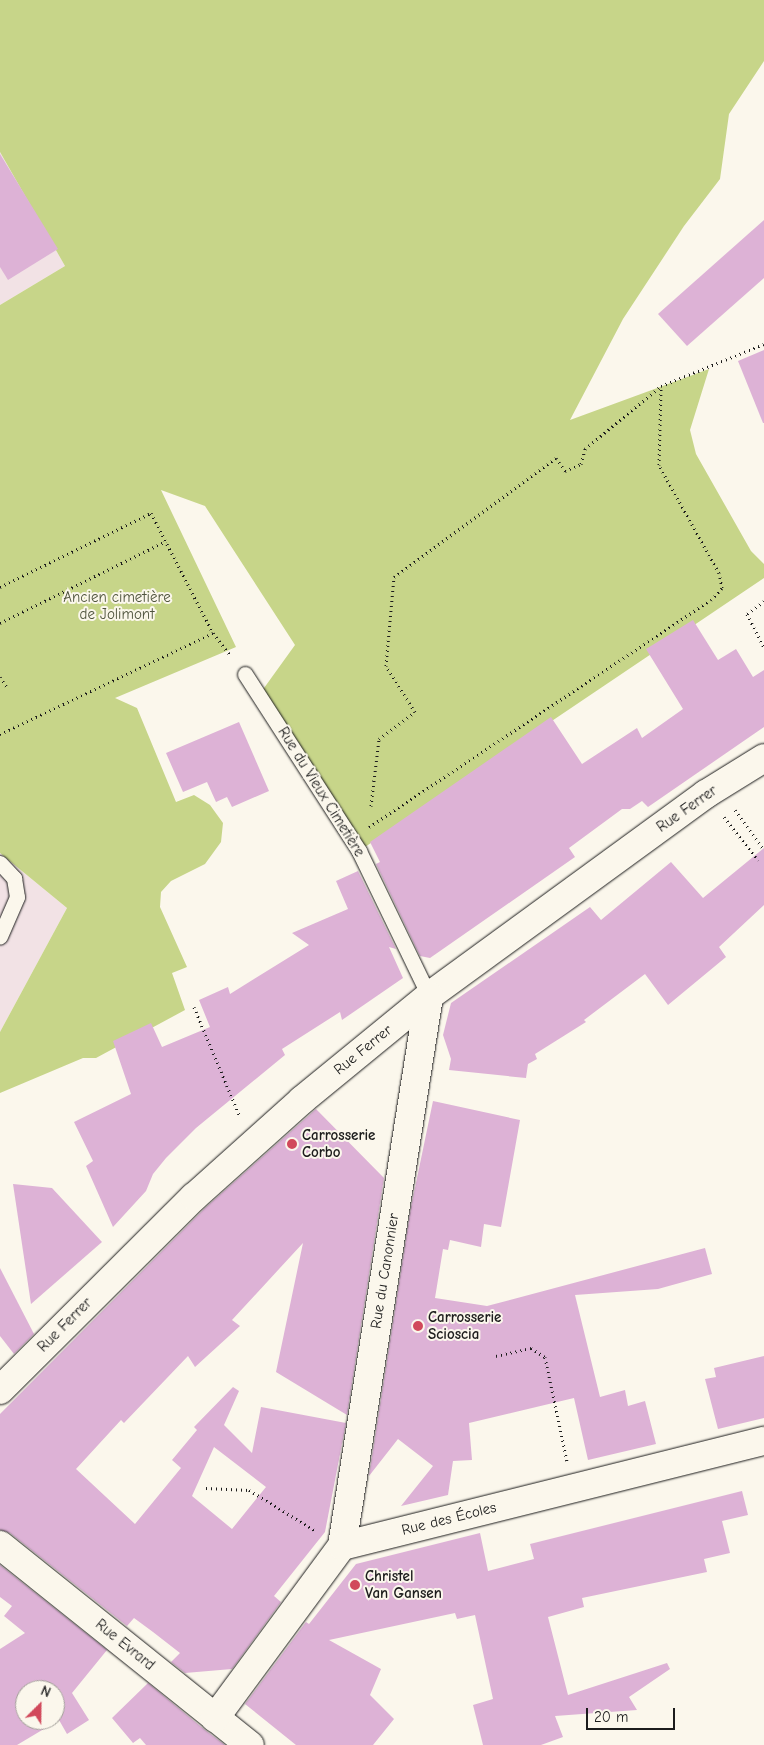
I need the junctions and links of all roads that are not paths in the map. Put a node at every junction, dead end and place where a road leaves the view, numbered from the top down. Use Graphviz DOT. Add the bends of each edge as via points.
graph roads {
  1 [pos="245,674"];
  2 [pos="764,758"];
  3 [pos="0,863"];
  4 [pos="0,936"];
  5 [pos="429,996"];
  6 [pos="0,1390"];
  7 [pos="764,1441"];
  8 [pos="0,1545"];
  9 [pos="342,1546"];
  10 [pos="215,1718"];
  11 [pos="250,1745"];
  1 -- 5 [label="lane, Rue du Vieux Cimetière" via="351,838"];
  2 -- 5 [label="street, Rue Ferrer" via="712,790"];
  3 -- 4 [label="lane" via="14,878 17,897"];
  5 -- 6 [label="street, Rue Ferrer" via="194,1197"];
  5 -- 9 [label="street, Rue du Canonnier"];
  7 -- 9 [label="street, Rue des Écoles"];
  8 -- 10 [label="street, Rue Evrard"];
  9 -- 10 [label="street"];
  10 -- 11 [label="street, Rue Evrard"];
}
